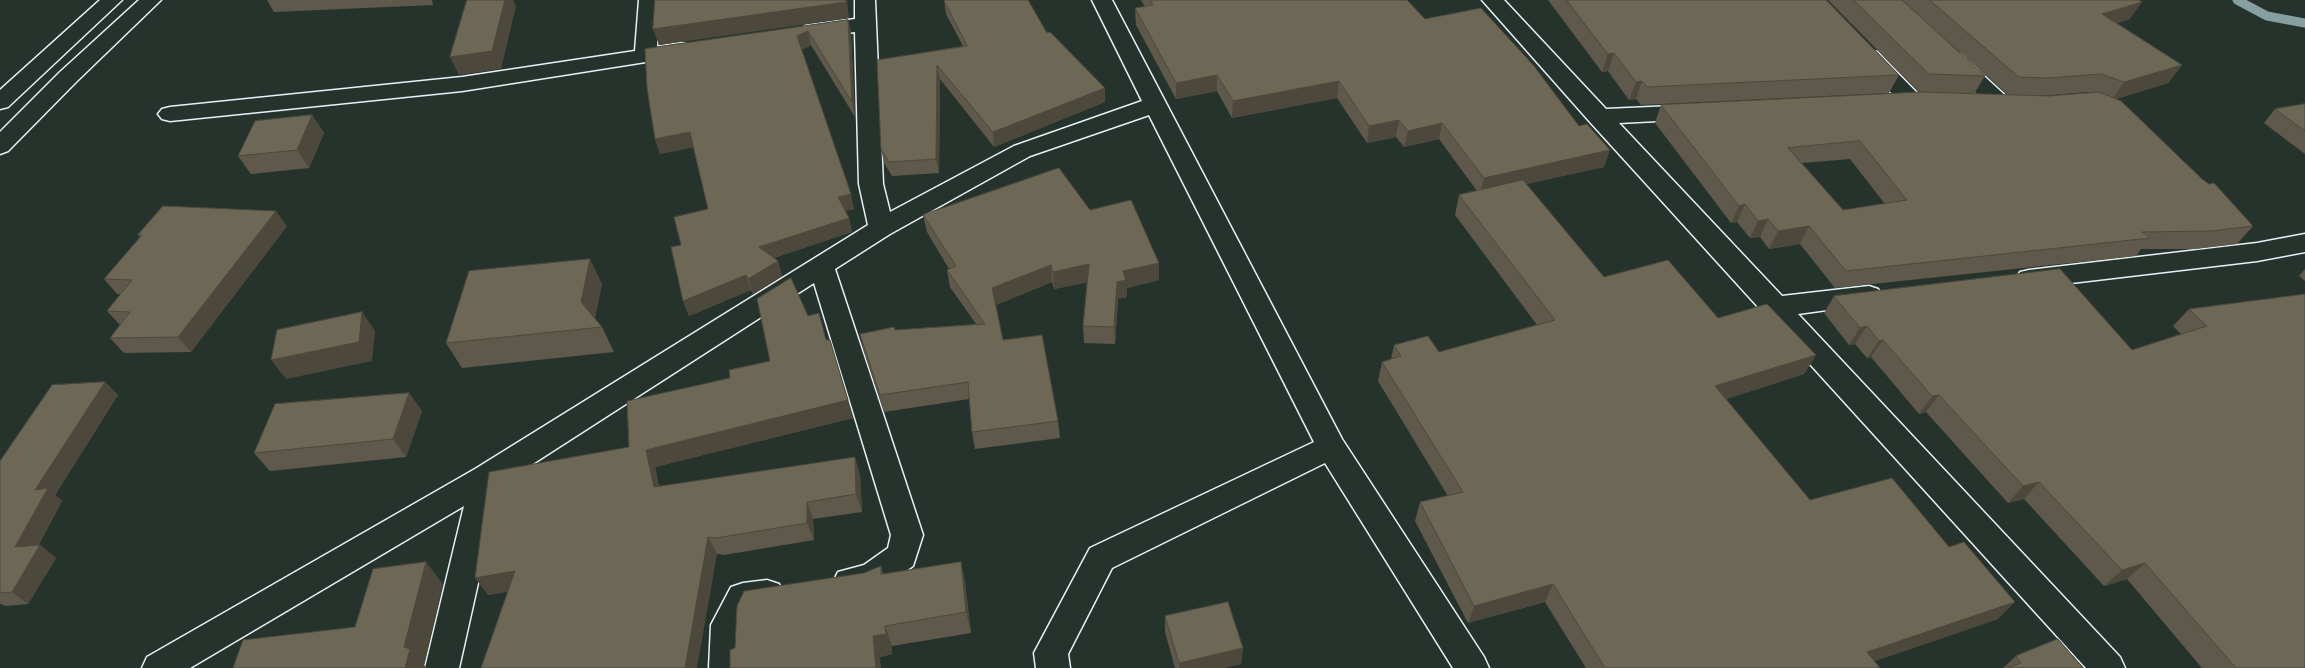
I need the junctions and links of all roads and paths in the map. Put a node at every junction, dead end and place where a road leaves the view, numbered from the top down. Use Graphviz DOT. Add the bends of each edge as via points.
graph roads {
  1 [pos="112,0"];
  2 [pos="151,0"];
  3 [pos="649,0"];
  4 [pos="865,0"];
  5 [pos="1102,0"];
  6 [pos="1492,0"];
  7 [pos="866,24"];
  8 [pos="790,35"];
  9 [pos="1853,40"];
  10 [pos="1936,45"];
  11 [pos="704,47"];
  12 [pos="646,55"];
  13 [pos="0,102"];
  14 [pos="1882,102"];
  15 [pos="1971,103"];
  16 [pos="1154,105"];
  17 [pos="1716,111"];
  18 [pos="170,114"];
  19 [pos="1598,117"];
  20 [pos="0,146"];
  21 [pos="880,228"];
  22 [pos="2305,243"];
  23 [pos="821,265"];
  24 [pos="2007,281"];
  25 [pos="1890,294"];
  26 [pos="1774,307"];
  27 [pos="1330,447"];
  28 [pos="486,478"];
  29 [pos="822,586"];
  30 [pos="793,590"];
  31 [pos="159,668"];
  32 [pos="442,668"];
  33 [pos="726,668"];
  34 [pos="1053,668"];
  35 [pos="1472,668"];
  36 [pos="2108,668"];
  1 -- 13 [label="street"];
  2 -- 20 [label="street"];
  3 -- 12 [label="street"];
  4 -- 7 [label="street"];
  5 -- 16 [label="street"];
  6 -- 19 [label="street"];
  7 -- 8 [label="street"];
  7 -- 21 [label="street" via="871,184"];
  9 -- 14 [label="street" via="1922,101"];
  10 -- 15 [label="street" via="2010,104"];
  11 -- 12 [label="street"];
  12 -- 18 [label="street" via="462,84"];
  16 -- 21 [label="street" via="1022,151"];
  16 -- 27 [label="street"];
  17 -- 19 [label="street"];
  19 -- 26 [label="street"];
  21 -- 23 [label="street"];
  22 -- 24 [label="street" via="2247,253"];
  23 -- 28 [label="street"];
  23 -- 29 [label="street" via="907,535 902,556 871,578"];
  25 -- 26 [label="street"];
  26 -- 36 [label="street"];
  27 -- 34 [label="street" via="1101,558 1050,653"];
  27 -- 35 [label="street"];
  28 -- 31 [label="street"];
  28 -- 32 [label="street"];
  30 -- 33 [label="street" via="743,597 728,625"];
}
